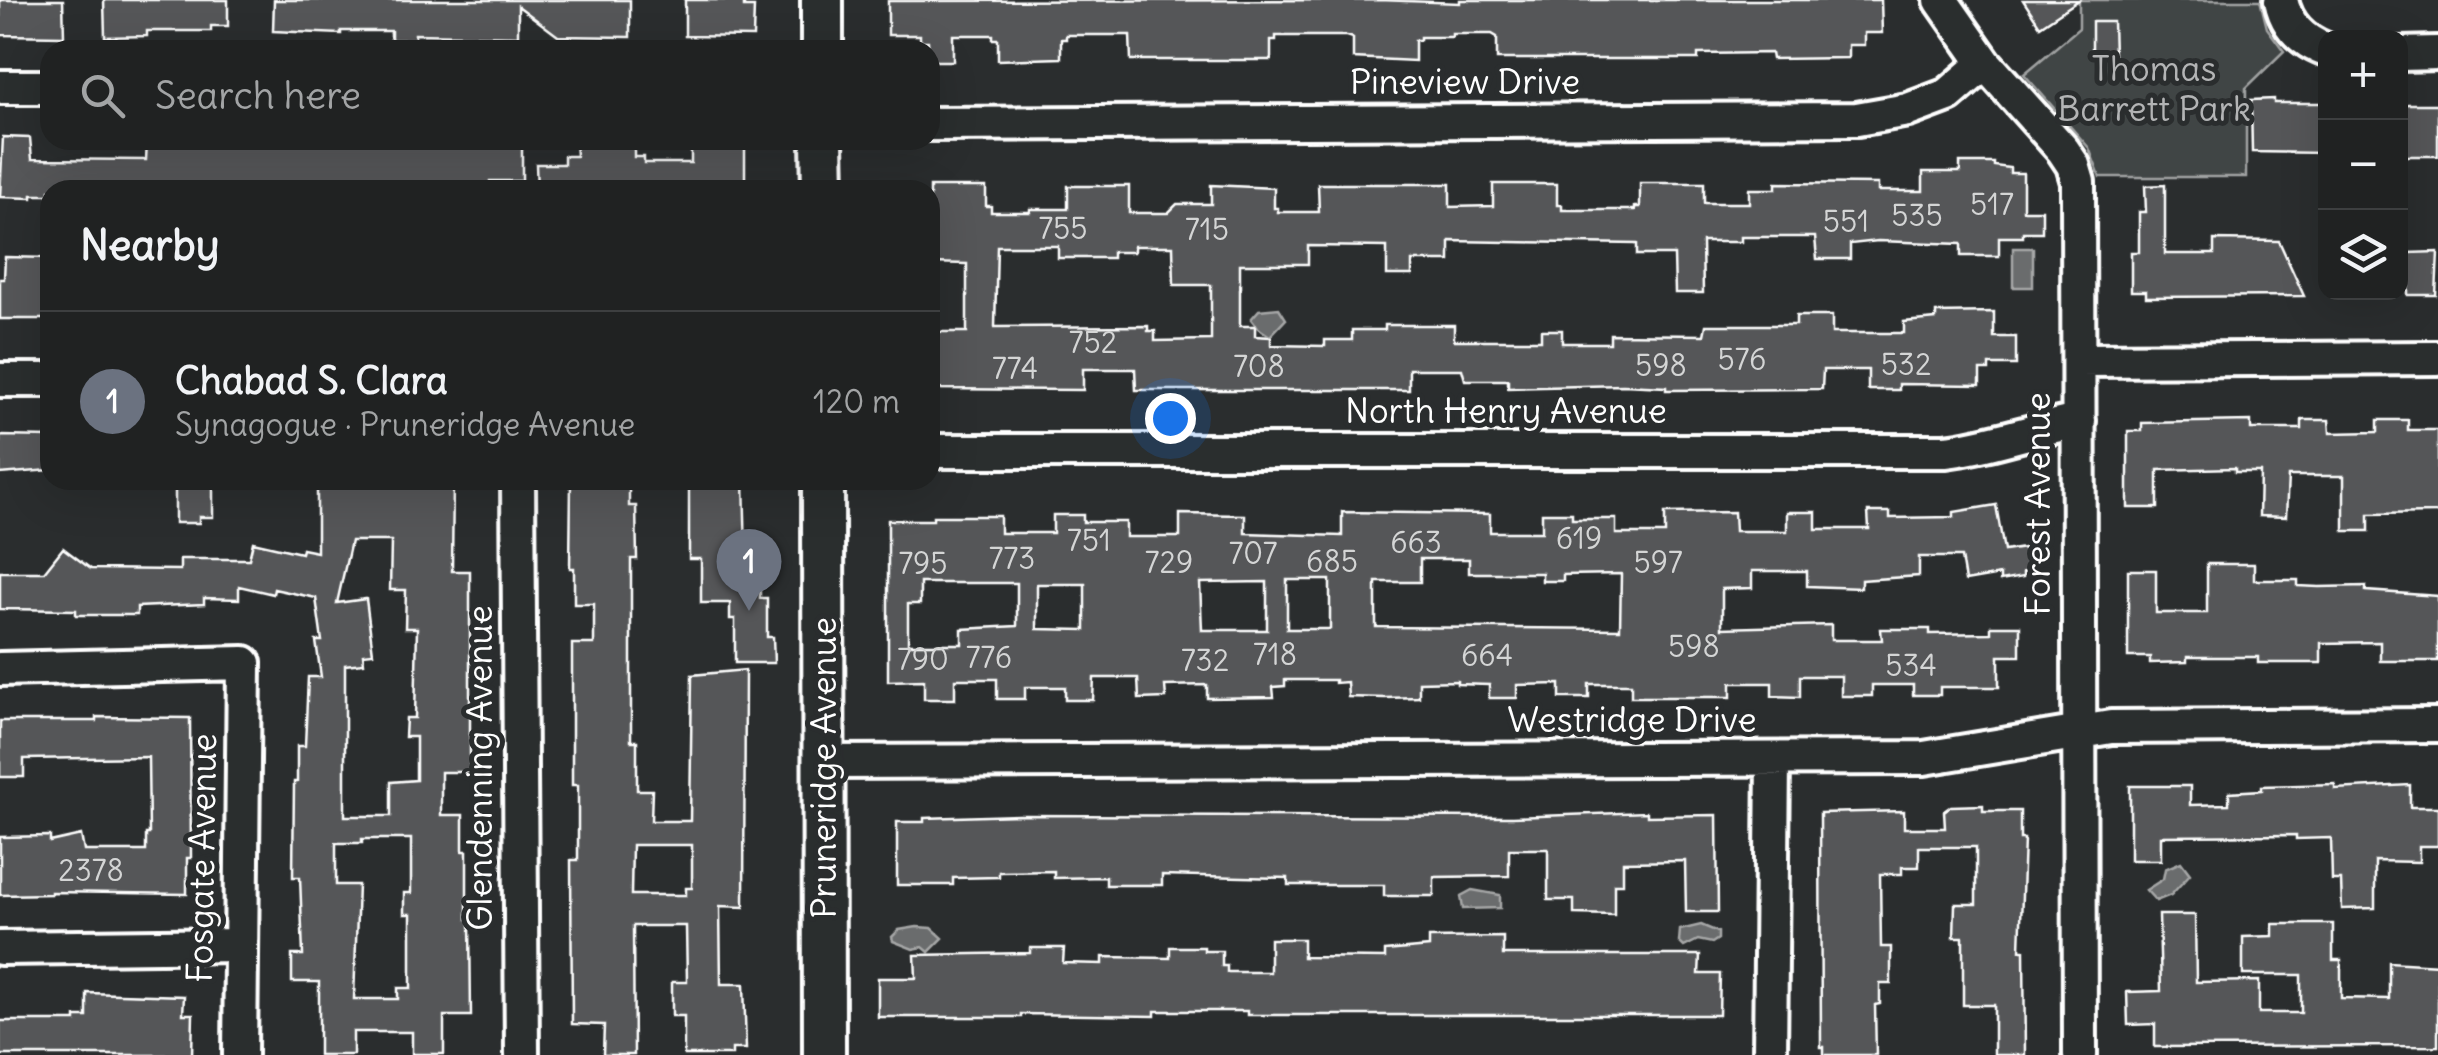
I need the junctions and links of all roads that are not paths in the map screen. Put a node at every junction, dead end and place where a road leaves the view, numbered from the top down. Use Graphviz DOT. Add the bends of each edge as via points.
graph roads {
  1 [pos="822,0"];
  2 [pos="1941,0"];
  3 [pos="2282,0"];
  4 [pos="822,40"];
  5 [pos="2318,46"];
  6 [pos="2408,54"];
  7 [pos="2438,54"];
  8 [pos="1986,63"];
  9 [pos="0,87"];
  10 [pos="40,87"];
  11 [pos="940,124"];
  12 [pos="822,150"];
  13 [pos="823,180"];
  14 [pos="2438,358"];
  15 [pos="2079,360"];
  16 [pos="0,380"];
  17 [pos="40,380"];
  18 [pos="2079,421"];
  19 [pos="940,452"];
  20 [pos="518,490"];
  21 [pos="823,490"];
  22 [pos="0,669"];
  23 [pos="2438,725"];
  24 [pos="2077,734"];
  25 [pos="1773,760"];
  26 [pos="824,762"];
  27 [pos="240,945"];
  28 [pos="0,948"];
  29 [pos="240,1055"];
  30 [pos="522,1055"];
  31 [pos="824,1055"];
  32 [pos="1770,1055"];
  33 [pos="2080,1055"];
  1 -- 4 [label="main road"];
  2 -- 8 [label="street, Forest Avenue"];
  3 -- 5 [label="street" via="2300,37"];
  6 -- 7 [label="street"];
  8 -- 11 [label="street, Pineview Drive" via="1948,95 1857,119"];
  8 -- 15 [label="street, Forest Avenue" via="2073,166"];
  9 -- 10 [label="street"];
  12 -- 13 [label="main road"];
  14 -- 15 [label="street"];
  15 -- 18 [label="street, Forest Avenue"];
  16 -- 17 [label="street"];
  18 -- 19 [label="street, North Henry Avenue" via="1945,451"];
  18 -- 24 [label="street, Forest Avenue"];
  20 -- 30 [label="street, Glendenning Avenue"];
  21 -- 26 [label="main road, Pruneridge Avenue"];
  22 -- 27 [label="street, Fosgate Avenue" via="244,662"];
  23 -- 24 [label="street, Westridge Drive" via="2119,727"];
  24 -- 25 [label="street, Westridge Drive" via="1924,758"];
  24 -- 33 [label="street, Forest Avenue"];
  25 -- 26 [label="street, Westridge Drive"];
  25 -- 32 [label="street"];
  26 -- 31 [label="main road, Pruneridge Avenue"];
  27 -- 28 [label="street"];
  27 -- 29 [label="street, Fosgate Avenue"];
}
